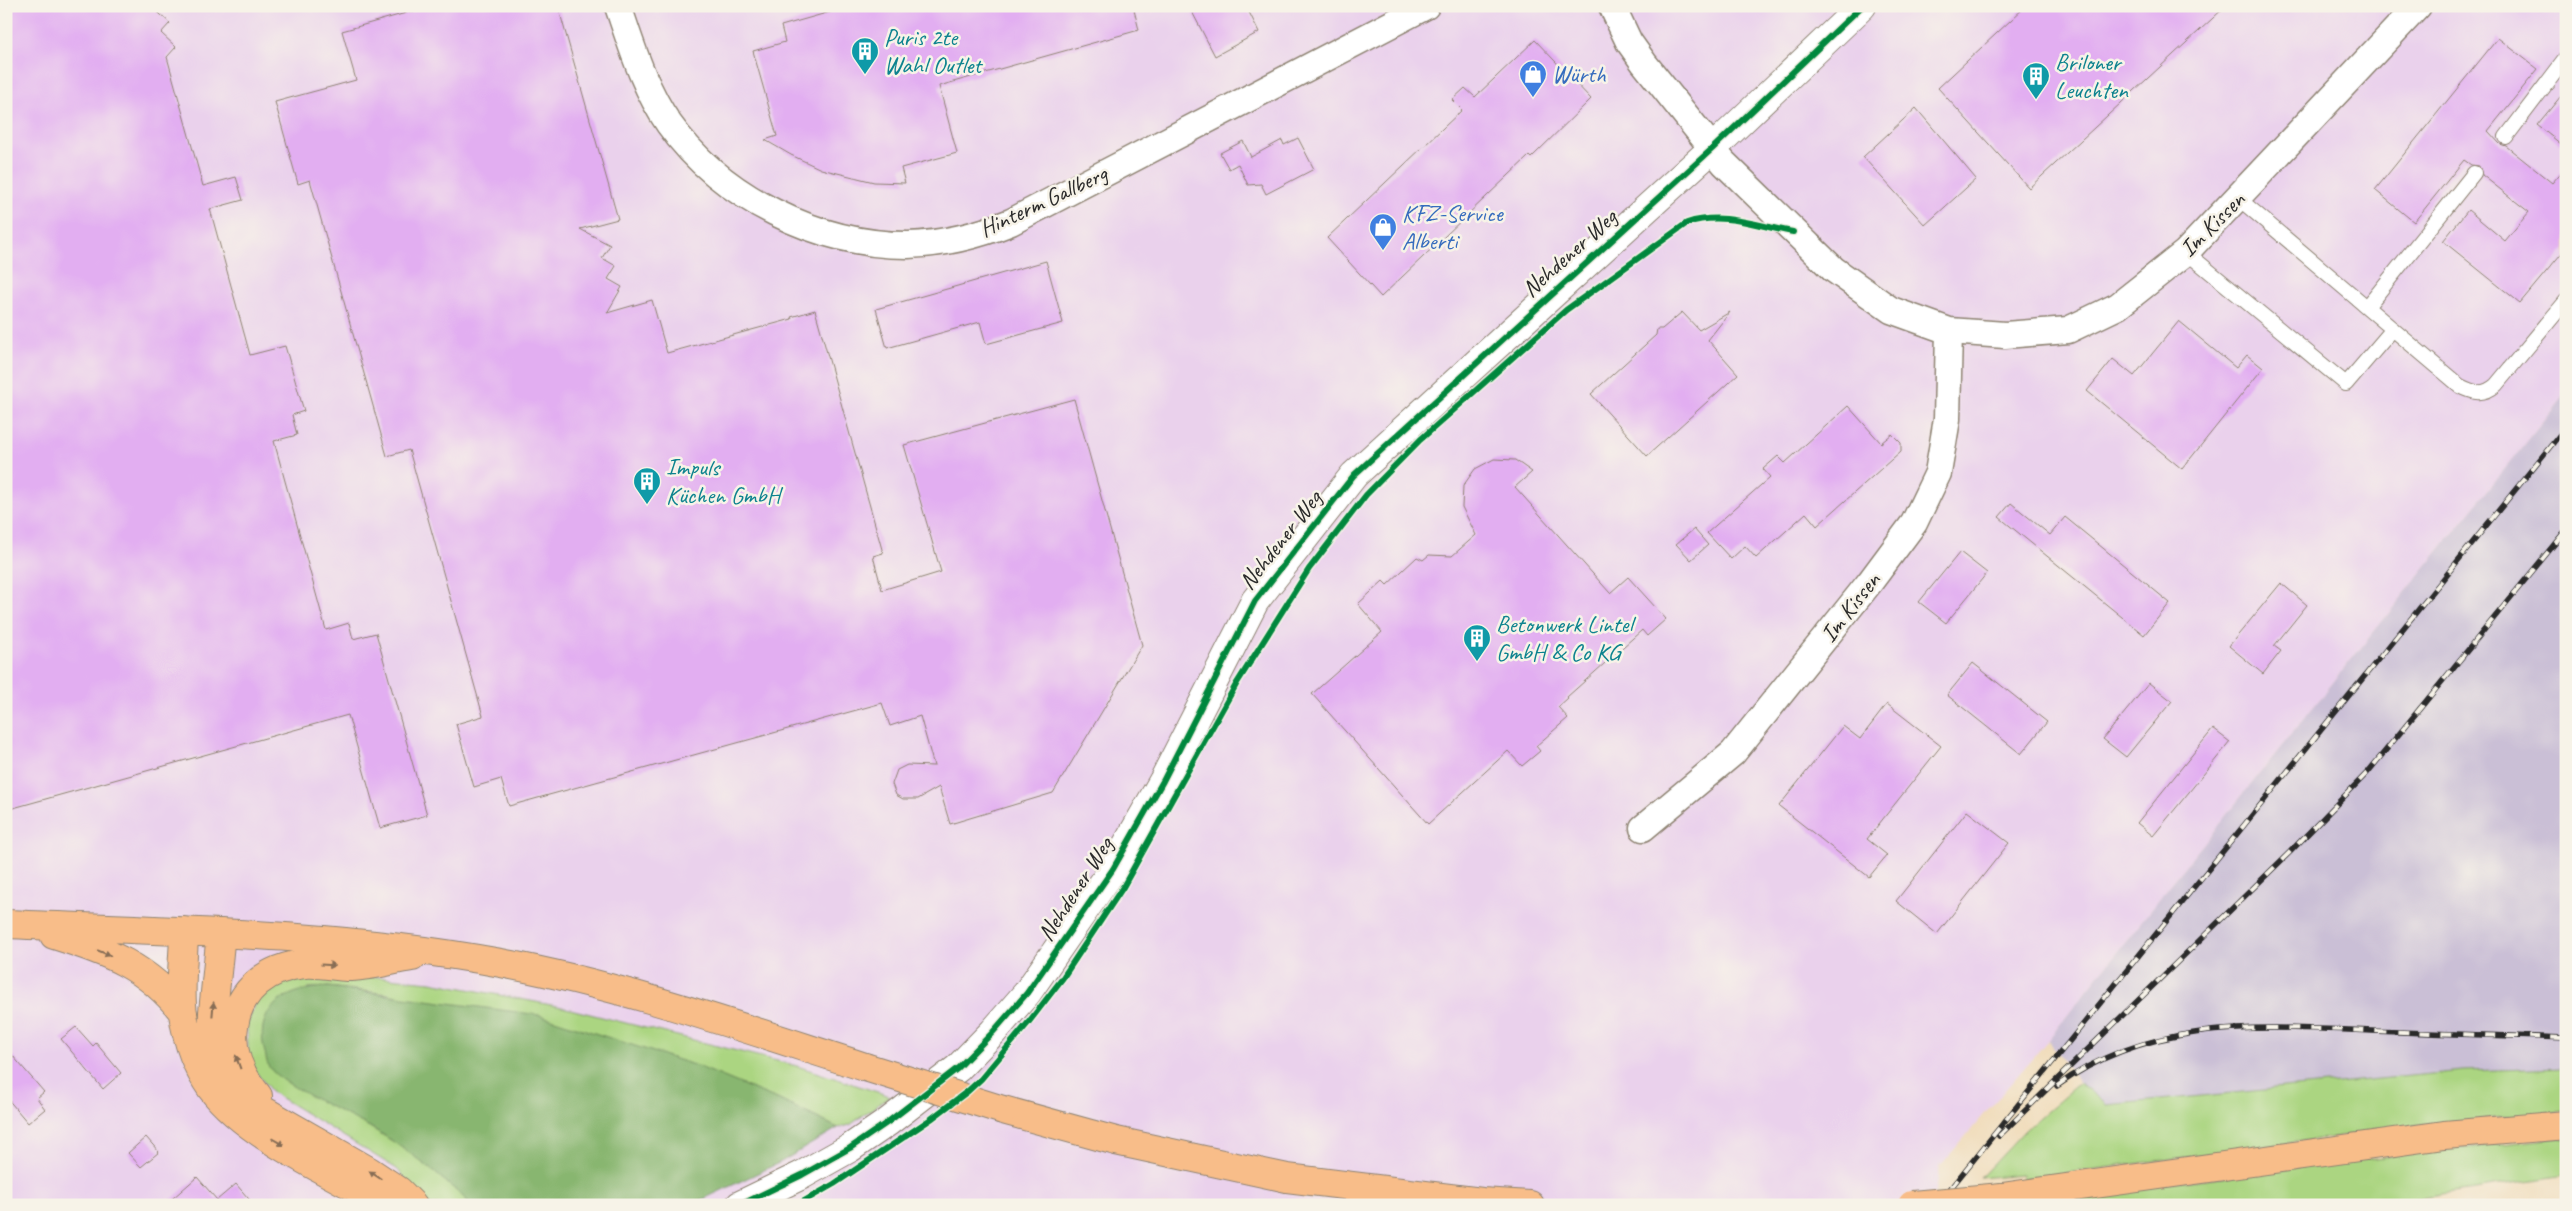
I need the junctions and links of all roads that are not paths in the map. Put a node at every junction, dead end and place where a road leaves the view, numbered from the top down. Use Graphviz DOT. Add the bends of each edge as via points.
graph roads {
  1 [pos="618,6"];
  2 [pos="1426,6"];
  3 [pos="1612,6"];
  4 [pos="1862,6"];
  5 [pos="2418,6"];
  6 [pos="2566,58"];
  7 [pos="2506,137"];
  8 [pos="1712,149"];
  9 [pos="2474,173"];
  10 [pos="2238,198"];
  11 [pos="2186,252"];
  12 [pos="2566,301"];
  13 [pos="2367,307"];
  14 [pos="2393,329"];
  15 [pos="1949,331"];
  16 [pos="1643,828"];
  17 [pos="15,924"];
  18 [pos="184,930"];
  19 [pos="221,933"];
  20 [pos="438,953"];
  21 [pos="183,1012"];
  22 [pos="275,1116"];
  23 [pos="2566,1124"];
  24 [pos="387,1205"];
  25 [pos="413,1205"];
  26 [pos="740,1205"];
  27 [pos="1530,1205"];
  28 [pos="1912,1205"];
  1 -- 2 [label="street, Hinterm Gallberg" via="639,68 660,110 688,146 721,177 777,214 809,228 852,238 909,245 954,239 1011,222"];
  3 -- 8 [label="street" via="1629,42"];
  4 -- 8 [label="street, Nehdener Weg"];
  5 -- 10 [label="street, Im Kissen"];
  6 -- 7 [label="lane"];
  8 -- 15 [label="street, Im Kissen" via="1833,268 1891,310"];
  8 -- 26 [label="street, Nehdener Weg" via="1354,475 1256,601 1163,781 1113,869 1032,985 992,1032 958,1068 888,1122 802,1175"];
  9 -- 13 [label="lane"];
  10 -- 11 [label="street, Im Kissen"];
  10 -- 13 [label="lane"];
  11 -- 14 [label="lane" via="2346,384"];
  11 -- 15 [label="street, Im Kissen" via="2118,306 2068,330 2005,335"];
  12 -- 14 [label="lane" via="2496,385 2480,393 2460,386"];
  13 -- 14 [label="lane"];
  15 -- 16 [label="street, Im Kissen" via="1947,419 1938,473 1914,524 1733,753"];
  17 -- 18 [label="main road"];
  17 -- 21 [label="main road, one-way" via="80,943 133,966 168,993"];
  18 -- 19 [label="main road"];
  18 -- 21 [label="main road"];
  19 -- 20 [label="main road" via="347,941"];
  22 -- 19 [label="main road, one-way" via="240,1097 215,1061 213,1012"];
  22 -- 20 [label="main road, one-way" via="250,1086 234,1049 235,1015 255,983 282,969 304,964 349,967"];
  20 -- 27 [label="main road, bridge" via="504,963 600,986 1003,1110 1116,1141 1287,1178"];
  21 -- 24 [label="main road, one-way" via="200,1070 225,1104 253,1128"];
  25 -- 22 [label="main road, one-way" via="399,1191 369,1171"];
  23 -- 28 [label="main road, bridge" via="2434,1136 2002,1197"];
}
